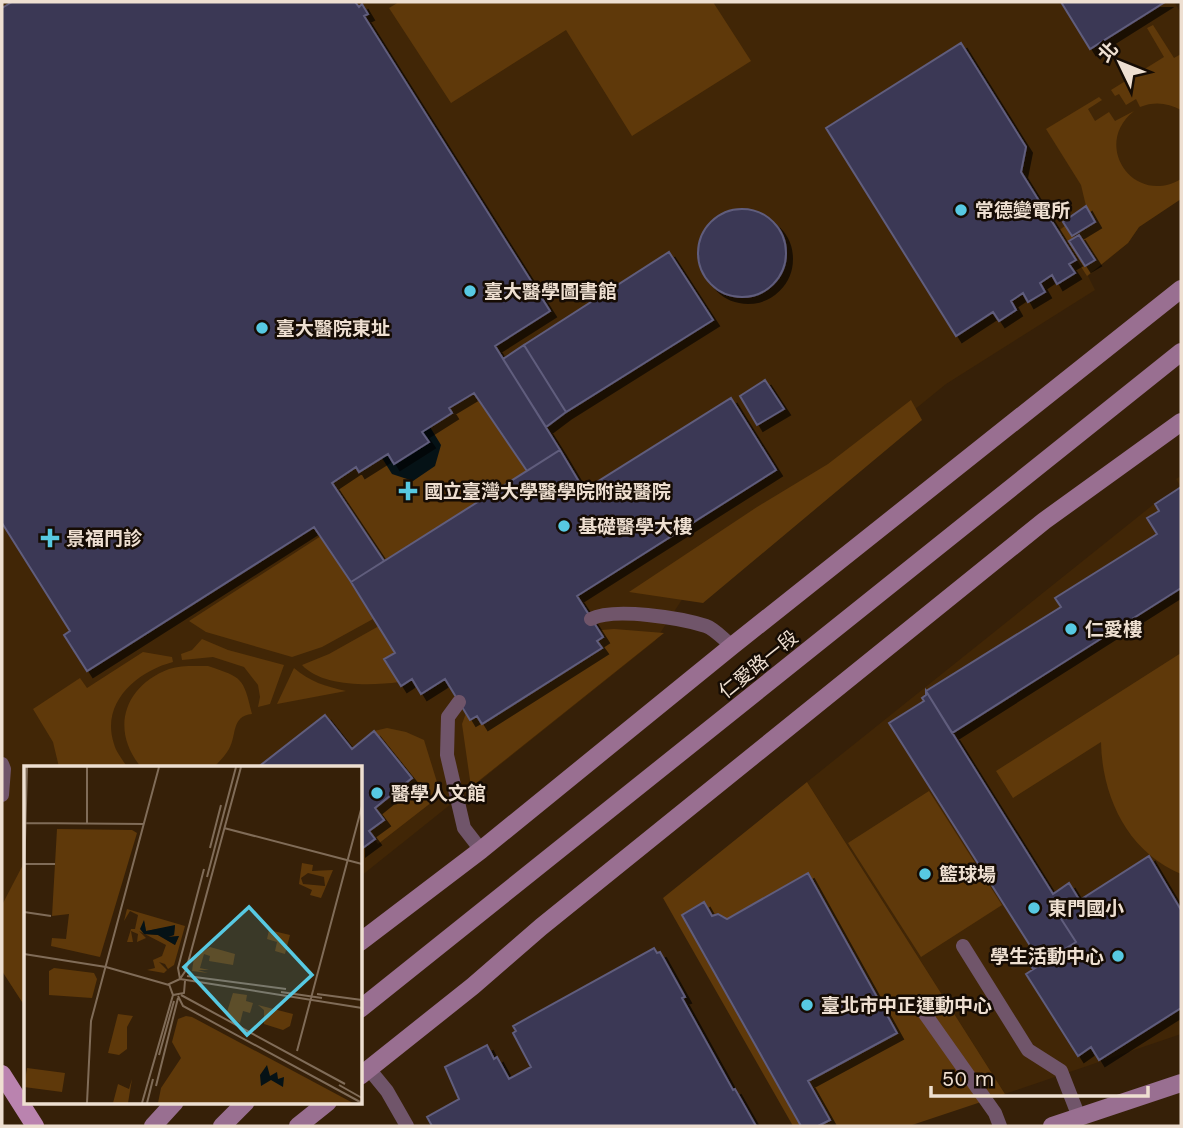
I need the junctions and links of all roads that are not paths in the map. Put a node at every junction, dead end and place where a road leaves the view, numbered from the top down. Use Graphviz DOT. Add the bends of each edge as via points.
graph roads {
  1 [pos="1181,289"];
  2 [pos="1181,352"];
  3 [pos="1181,422"];
  4 [pos="592,619"];
  5 [pos="732,646"];
  6 [pos="459,702"];
  7 [pos="2,768"];
  8 [pos="2,795"];
  9 [pos="481,850"];
  10 [pos="362,940"];
  11 [pos="963,946"];
  12 [pos="362,1007"];
  13 [pos="923,1011"];
  14 [pos="365,1073"];
  15 [pos="2,1074"];
  16 [pos="1181,1083"];
  17 [pos="173,1104"];
  18 [pos="244,1104"];
  19 [pos="326,1104"];
  20 [pos="1079,1117"];
  21 [pos="35,1126"];
  22 [pos="153,1126"];
  23 [pos="222,1126"];
  24 [pos="298,1126"];
  25 [pos="407,1126"];
  26 [pos="1000,1126"];
  27 [pos="1052,1126"];
  1 -- 5 [label="main road, 仁愛路一段"];
  2 -- 12 [label="main road, 仁愛路一段"];
  3 -- 14 [label="main road" via="1044,521"];
  4 -- 5 [label="lane" via="618,614 667,618 709,627"];
  5 -- 9 [label="main road, 仁愛路一段"];
  6 -- 9 [label="lane" via="448,717 447,755 464,828"];
  7 -- 8 [label="lane"];
  9 -- 10 [label="main road, 仁愛路一段"];
  11 -- 20 [label="lane" via="1028,1050 1061,1071"];
  13 -- 26 [label="lane"];
  14 -- 25 [label="lane" via="387,1091"];
  15 -- 21 [label="main road"];
  16 -- 20 [label="main road"];
  17 -- 22 [label="main road"];
  18 -- 23 [label="main road"];
  19 -- 24 [label="main road"];
  20 -- 27 [label="main road"];
}
